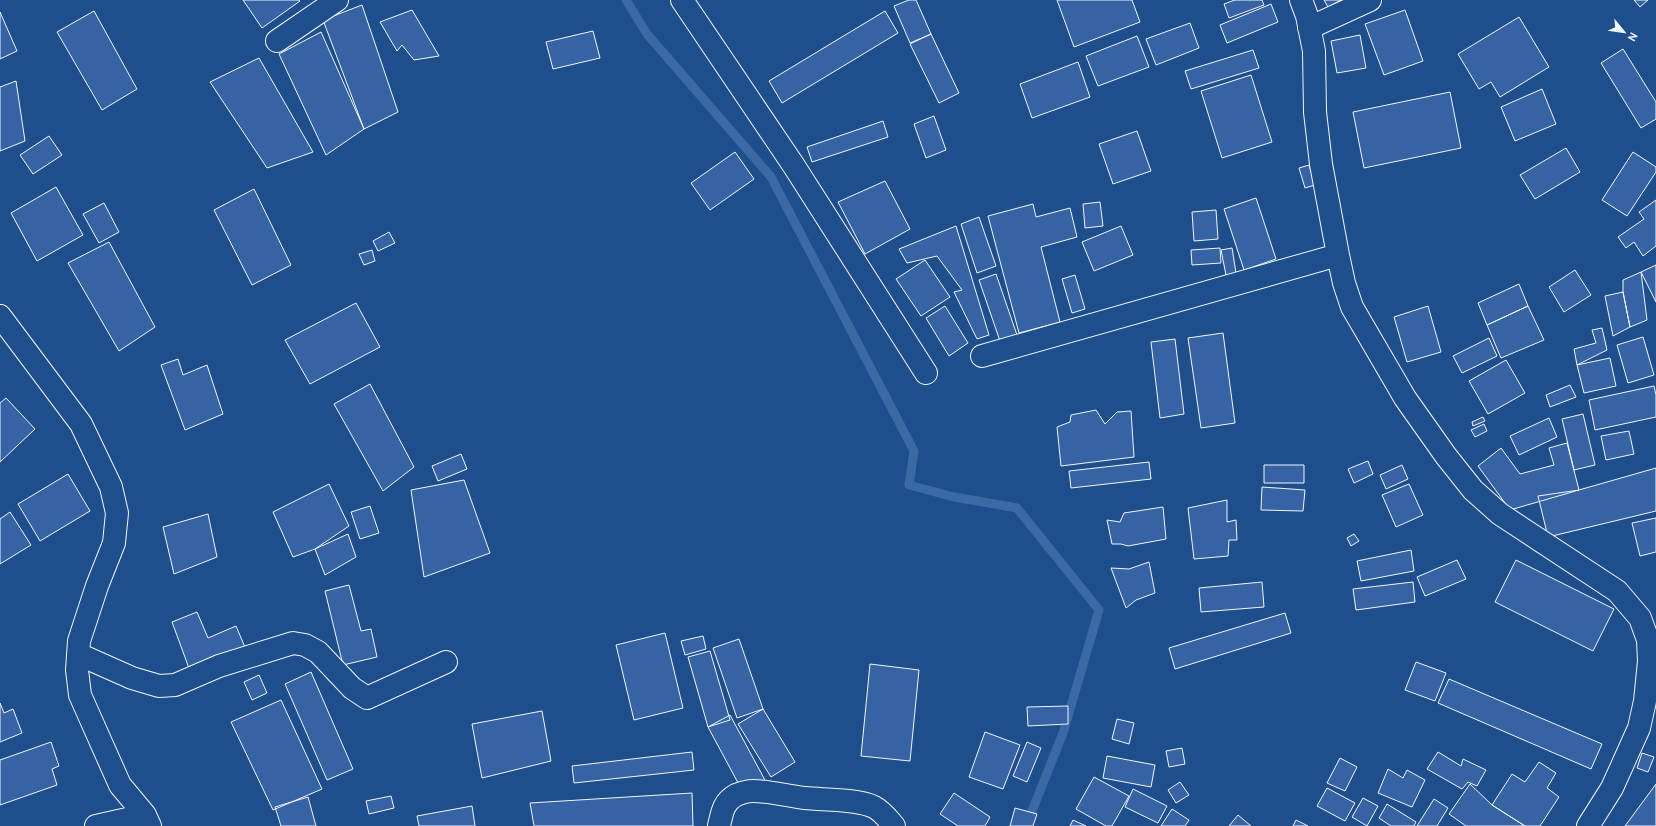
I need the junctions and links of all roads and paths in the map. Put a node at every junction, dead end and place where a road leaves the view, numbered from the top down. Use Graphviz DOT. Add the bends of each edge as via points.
graph roads {
  1 [pos="337,0"];
  2 [pos="682,0"];
  3 [pos="1301,0"];
  4 [pos="1370,0"];
  5 [pos="1309,28"];
  6 [pos="276,41"];
  7 [pos="1338,256"];
  8 [pos="0,316"];
  9 [pos="982,356"];
  10 [pos="926,374"];
  11 [pos="78,654"];
  12 [pos="446,662"];
  13 [pos="148,821"];
  14 [pos="96,826"];
  15 [pos="719,826"];
  16 [pos="894,826"];
  17 [pos="1588,826"];
  1 -- 6 [label="street"];
  2 -- 10 [label="street" via="794,166"];
  3 -- 5 [label="street"];
  4 -- 5 [label="street"];
  5 -- 7 [label="street" via="1314,51 1315,112 1321,164"];
  7 -- 9 [label="street"];
  7 -- 17 [label="street" via="1352,308 1405,398 1473,490 1500,514 1617,591 1640,618 1648,640 1649,661 1639,728 1612,788"];
  8 -- 11 [label="street" via="81,424 111,487 117,512 114,543 94,592 79,641"];
  11 -- 12 [label="street" via="132,678 159,686 175,685 219,666 293,643 305,645 318,652 352,688 367,698"];
  11 -- 13 [label="street" via="80,695 120,785"];
  13 -- 14 [label="street"];
  15 -- 16 [label="street" via="722,810 727,802 744,792 754,791 861,803 874,807"];
}
